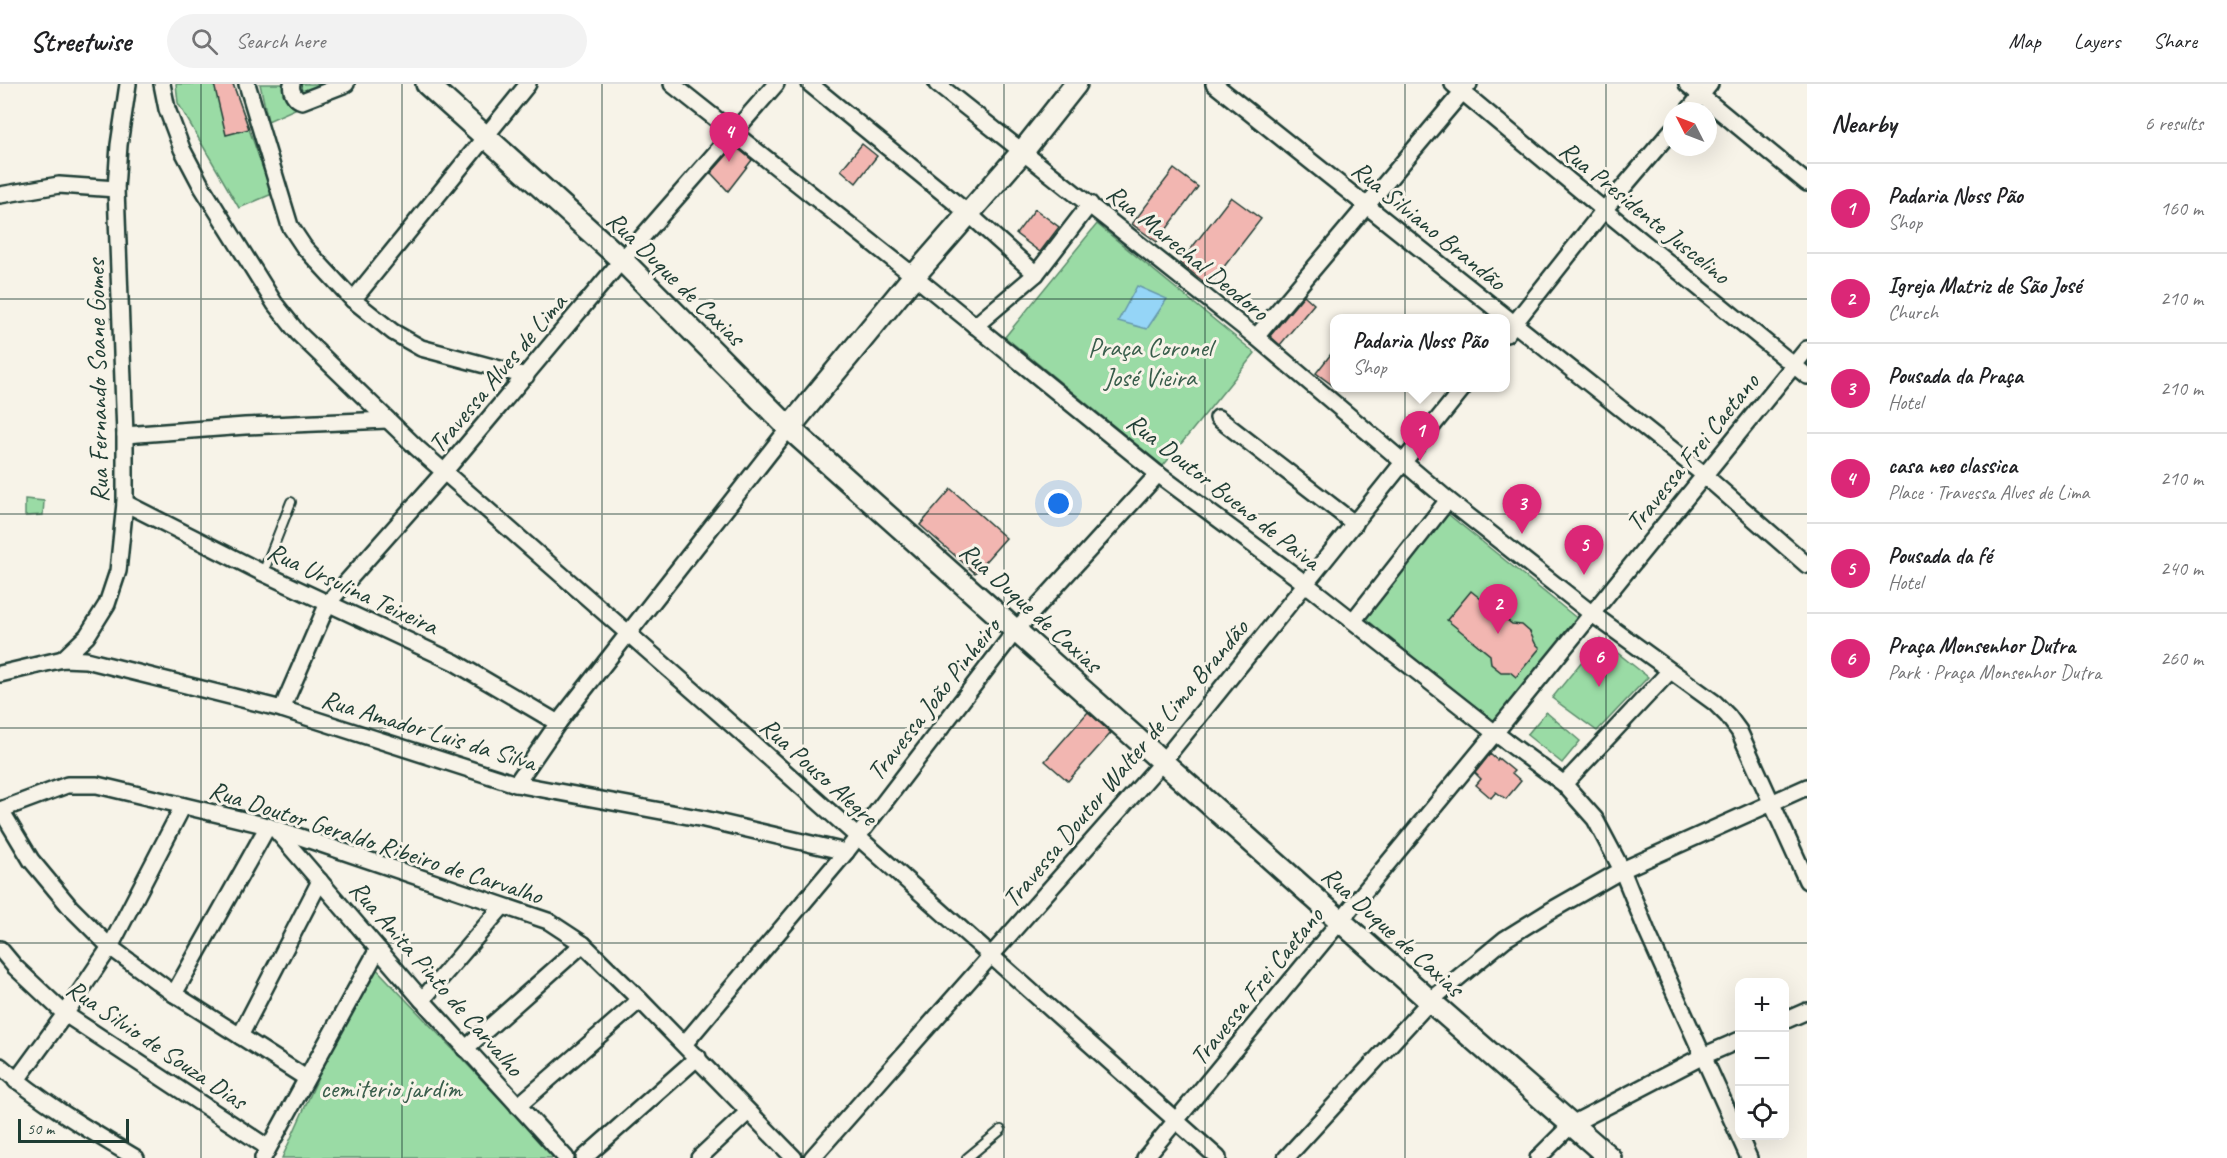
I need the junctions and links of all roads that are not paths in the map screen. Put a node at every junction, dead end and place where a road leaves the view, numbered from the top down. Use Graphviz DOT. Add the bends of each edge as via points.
graph roads {
  1 [pos="128,84"];
  2 [pos="162,84"];
  3 [pos="247,84"];
  4 [pos="292,84"];
  5 [pos="346,84"];
  6 [pos="427,84"];
  7 [pos="528,84"];
  8 [pos="672,84"];
  9 [pos="776,84"];
  10 [pos="810,84"];
  11 [pos="937,84"];
  12 [pos="1076,84"];
  13 [pos="1214,84"];
  14 [pos="1688,84"];
  15 [pos="1462,87"];
  16 [pos="1706,90"];
  17 [pos="1696,102"];
  18 [pos="733,134"];
  19 [pos="485,136"];
  20 [pos="1663,141"];
  21 [pos="1023,151"];
  22 [pos="1807,183"];
  23 [pos="116,189"];
  24 [pos="1,195"];
  25 [pos="1090,204"];
  26 [pos="1365,205"];
  27 [pos="1604,210"];
  28 [pos="969,214"];
  29 [pos="622,260"];
  30 [pos="1036,274"];
  31 [pos="914,276"];
  32 [pos="353,300"];
  33 [pos="1492,314"];
  34 [pos="975,326"];
  35 [pos="1510,328"];
  36 [pos="1510,330"];
  37 [pos="1256,337"];
  38 [pos="1807,349"];
  39 [pos="1794,365"];
  40 [pos="526,376"];
  41 [pos="1807,376"];
  42 [pos="1459,392"];
  43 [pos="1218,418"];
  44 [pos="387,420"];
  45 [pos="789,428"];
  46 [pos="125,435"];
  47 [pos="1404,462"];
  48 [pos="445,471"];
  49 [pos="1158,474"];
  50 [pos="1704,475"];
  51 [pos="1449,500"];
  52 [pos="291,502"];
  53 [pos="125,503"];
  54 [pos="1355,524"];
  55 [pos="1807,565"];
  56 [pos="263,573"];
  57 [pos="1306,584"];
  58 [pos="328,603"];
  59 [pos="1591,613"];
  60 [pos="1353,621"];
  61 [pos="1016,630"];
  62 [pos="628,635"];
  63 [pos="63,659"];
  64 [pos="1670,671"];
  65 [pos="0,674"];
  66 [pos="282,709"];
  67 [pos="558,723"];
  68 [pos="1495,734"];
  69 [pos="1163,761"];
  70 [pos="516,784"];
  71 [pos="1564,784"];
  72 [pos="1807,787"];
  73 [pos="1772,803"];
  74 [pos="183,806"];
  75 [pos="1,810"];
  76 [pos="271,827"];
  77 [pos="857,837"];
  78 [pos="846,852"];
  79 [pos="1622,870"];
  80 [pos="320,881"];
  81 [pos="1807,881"];
  82 [pos="502,907"];
  83 [pos="1341,921"];
  84 [pos="583,944"];
  85 [pos="110,947"];
  86 [pos="0,949"];
  87 [pos="378,949"];
  88 [pos="992,956"];
  89 [pos="174,994"];
  90 [pos="640,999"];
  91 [pos="422,1000"];
  92 [pos="1430,1001"];
  93 [pos="1807,1011"];
  94 [pos="65,1014"];
  95 [pos="1789,1019"];
  96 [pos="240,1036"];
  97 [pos="1735,1042"];
  98 [pos="685,1043"];
  99 [pos="465,1049"];
  100 [pos="1702,1056"];
  101 [pos="698,1057"];
  102 [pos="0,1066"];
  103 [pos="306,1078"];
  104 [pos="16,1081"];
  105 [pos="518,1106"];
  106 [pos="748,1113"];
  107 [pos="1177,1120"];
  108 [pos="1572,1124"];
  109 [pos="1001,1130"];
  110 [pos="265,1152"];
  111 [pos="136,1158"];
  112 [pos="566,1158"];
  113 [pos="584,1158"];
  114 [pos="699,1158"];
  115 [pos="794,1158"];
  116 [pos="812,1158"];
  117 [pos="967,1158"];
  118 [pos="1145,1158"];
  119 [pos="1218,1158"];
  120 [pos="1286,1158"];
  121 [pos="1538,1158"];
  122 [pos="1610,1158"];
  123 [pos="1749,1158"];
  1 -- 23 [label="street, Rua Fernando Soane Gomes"];
  2 -- 44 [label="street, Rua Pouso Alegre" via="182,149 275,304 298,333"];
  3 -- 32 [label="street" via="290,226"];
  4 -- 5 [label="street" via="295,98 302,101"];
  6 -- 19 [label="street, Rua Duque de Caxias"];
  7 -- 19 [label="street"];
  8 -- 18 [label="street, Rua Doutor Bueno de Paiva"];
  9 -- 18 [label="street, Travessa Alves de Lima"];
  10 -- 28 [label="street"];
  11 -- 21 [label="street, Rua Marechal Deodoro"];
  12 -- 21 [label="street"];
  13 -- 26 [label="street, Rua Silviano Brandão"];
  14 -- 16 [label="street"];
  15 -- 26 [label="street"];
  15 -- 27 [label="street, Rua Presidente Juscelino"];
  16 -- 17 [label="street"];
  16 -- 22 [label="street"];
  18 -- 29 [label="street, Travessa Alves de Lima"];
  18 -- 31 [label="street, Rua Doutor Bueno de Paiva"];
  19 -- 29 [label="street, Rua Duque de Caxias"];
  19 -- 32 [label="street"];
  20 -- 27 [label="street"];
  21 -- 25 [label="street, Rua Marechal Deodoro"];
  21 -- 28 [label="street"];
  23 -- 24 [label="street" via="59,185"];
  23 -- 46 [label="street, Rua Fernando Soane Gomes"];
  25 -- 30 [label="street"];
  25 -- 37 [label="street, Rua Marechal Deodoro"];
  26 -- 33 [label="street, Rua Silviano Brandão"];
  26 -- 37 [label="street"];
  27 -- 35 [label="street"];
  27 -- 39 [label="street, Rua Presidente Juscelino"];
  28 -- 30 [label="street"];
  28 -- 31 [label="street"];
  29 -- 40 [label="street, Travessa Alves de Lima"];
  29 -- 45 [label="street, Rua Duque de Caxias"];
  30 -- 34 [label="street"];
  31 -- 34 [label="street, Rua Doutor Bueno de Paiva"];
  31 -- 45 [label="street"];
  32 -- 40 [label="street" via="393,332 421,348"];
  34 -- 49 [label="street, Rua Doutor Bueno de Paiva"];
  36 -- 50 [label="street, Rua Silviano Brandão"];
  37 -- 47 [label="street, Rua Marechal Deodoro"];
  38 -- 39 [label="street, Travessa Frei Caetano"];
  39 -- 41 [label="street, Rua Presidente Juscelino"];
  39 -- 50 [label="street, Travessa Frei Caetano"];
  40 -- 48 [label="street, Travessa Alves de Lima"];
  42 -- 47 [label="street, Travessa Doutor Walter de Lima Brandão"];
  43 -- 54 [label="street"];
  44 -- 46 [label="street"];
  44 -- 48 [label="street, Rua Pouso Alegre"];
  45 -- 61 [label="street, Rua Duque de Caxias"];
  45 -- 62 [label="street"];
  46 -- 53 [label="street, Rua Fernando Soane Gomes"];
  47 -- 51 [label="street, Rua Marechal Deodoro"];
  47 -- 54 [label="street, Travessa Doutor Walter de Lima Brandão"];
  48 -- 58 [label="street, Travessa Alves de Lima"];
  48 -- 62 [label="street, Rua Pouso Alegre"];
  49 -- 57 [label="street, Rua Doutor Bueno de Paiva"];
  49 -- 61 [label="street, Travessa João Pinheiro"];
  50 -- 55 [label="street, Rua Silviano Brandão"];
  50 -- 59 [label="street, Travessa Frei Caetano"];
  51 -- 59 [label="street, Rua Marechal Deodoro"];
  51 -- 60 [label="street"];
  52 -- 56 [label="lane"];
  53 -- 56 [label="street, Rua Ursulina Teixeira"];
  53 -- 63 [label="street, Rua Fernando Soane Gomes" via="118,571 107,604 87,636"];
  54 -- 57 [label="street, Travessa Doutor Walter de Lima Brandão"];
  56 -- 58 [label="street, Rua Ursulina Teixeira"];
  57 -- 60 [label="street, Rua Doutor Bueno de Paiva"];
  57 -- 69 [label="street, Travessa Doutor Walter de Lima Brandão"];
  58 -- 66 [label="street, Travessa Alves de Lima"];
  58 -- 67 [label="street, Rua Ursulina Teixeira" via="454,662"];
  59 -- 64 [label="street, Rua Marechal Deodoro"];
  59 -- 68 [label="street, Travessa Frei Caetano"];
  60 -- 68 [label="street, Rua Doutor Bueno de Paiva"];
  61 -- 69 [label="street, Rua Duque de Caxias"];
  61 -- 77 [label="street, Travessa João Pinheiro"];
  62 -- 67 [label="street"];
  62 -- 77 [label="street, Rua Pouso Alegre"];
  63 -- 65 [label="street, Rua Amador Luis da Silva"];
  63 -- 66 [label="street, Rua Amador Luis da Silva" via="86,660"];
  64 -- 71 [label="street"];
  64 -- 73 [label="street, Rua Marechal Deodoro" via="1728,716"];
  66 -- 70 [label="street, Rua Amador Luis da Silva"];
  67 -- 70 [label="street"];
  68 -- 71 [label="street, Rua Doutor Bueno de Paiva"];
  68 -- 83 [label="street, Travessa Frei Caetano"];
  69 -- 83 [label="street, Rua Duque de Caxias"];
  69 -- 88 [label="street, Travessa Doutor Walter de Lima Brandão"];
  70 -- 78 [label="street, Rua Amador Luis da Silva" via="704,819"];
  71 -- 79 [label="street, Rua Doutor Bueno de Paiva" via="1595,819"];
  72 -- 73 [label="street"];
  73 -- 79 [label="street"];
  73 -- 81 [label="street, Rua Marechal Deodoro"];
  74 -- 75 [label="street, Rua Doutor Geraldo Ribeiro de Carvalho" via="97,784 67,784"];
  74 -- 76 [label="street, Rua Doutor Geraldo Ribeiro de Carvalho"];
  74 -- 85 [label="street"];
  75 -- 85 [label="street" via="31,860"];
  76 -- 80 [label="street, Rua Anita Pinto de Carvalho"];
  76 -- 82 [label="street, Rua Doutor Geraldo Ribeiro de Carvalho"];
  76 -- 89 [label="street"];
  77 -- 78 [label="street, Travessa João Pinheiro"];
  77 -- 88 [label="street, Rua Pouso Alegre"];
  78 -- 98 [label="street, Travessa João Pinheiro"];
  79 -- 92 [label="street" via="1505,939"];
  79 -- 100 [label="street, Rua Doutor Bueno de Paiva"];
  80 -- 87 [label="street, Rua Anita Pinto de Carvalho"];
  80 -- 96 [label="street"];
  82 -- 84 [label="street, Rua Doutor Geraldo Ribeiro de Carvalho" via="548,921"];
  82 -- 91 [label="street"];
  83 -- 92 [label="street, Rua Duque de Caxias"];
  83 -- 107 [label="street, Travessa Frei Caetano"];
  84 -- 90 [label="street, Rua Doutor Geraldo Ribeiro de Carvalho"];
  84 -- 99 [label="street"];
  85 -- 89 [label="street"];
  85 -- 94 [label="street"];
  86 -- 94 [label="street, Rua Silvio de Souza Dias"];
  87 -- 91 [label="street, Rua Anita Pinto de Carvalho"];
  87 -- 103 [label="street"];
  88 -- 107 [label="street, Rua Pouso Alegre"];
  88 -- 116 [label="street, Travessa Doutor Walter de Lima Brandão"];
  89 -- 96 [label="street"];
  90 -- 98 [label="street, Rua Doutor Geraldo Ribeiro de Carvalho"];
  90 -- 105 [label="street"];
  91 -- 99 [label="street, Rua Anita Pinto de Carvalho"];
  92 -- 108 [label="street, Rua Duque de Caxias"];
  92 -- 120 [label="street"];
  93 -- 95 [label="street"];
  94 -- 104 [label="street"];
  94 -- 110 [label="street, Rua Silvio de Souza Dias"];
  96 -- 103 [label="street"];
  97 -- 100 [label="street"];
  98 -- 101 [label="street, Rua Doutor Geraldo Ribeiro de Carvalho"];
  99 -- 105 [label="street, Rua Anita Pinto de Carvalho"];
  100 -- 108 [label="street"];
  100 -- 123 [label="street, Rua Doutor Bueno de Paiva"];
  101 -- 106 [label="street, Rua Doutor Geraldo Ribeiro de Carvalho"];
  101 -- 113 [label="street"];
  102 -- 104 [label="street"];
  103 -- 110 [label="street"];
  104 -- 111 [label="street"];
  105 -- 112 [label="street, Rua Anita Pinto de Carvalho"];
  106 -- 114 [label="street"];
  106 -- 115 [label="street, Rua Doutor Geraldo Ribeiro de Carvalho"];
  107 -- 118 [label="street, Travessa Frei Caetano"];
  107 -- 119 [label="street, Rua Pouso Alegre"];
  108 -- 121 [label="street"];
  108 -- 122 [label="street, Rua Duque de Caxias"];
  109 -- 117 [label="lane"];
}
